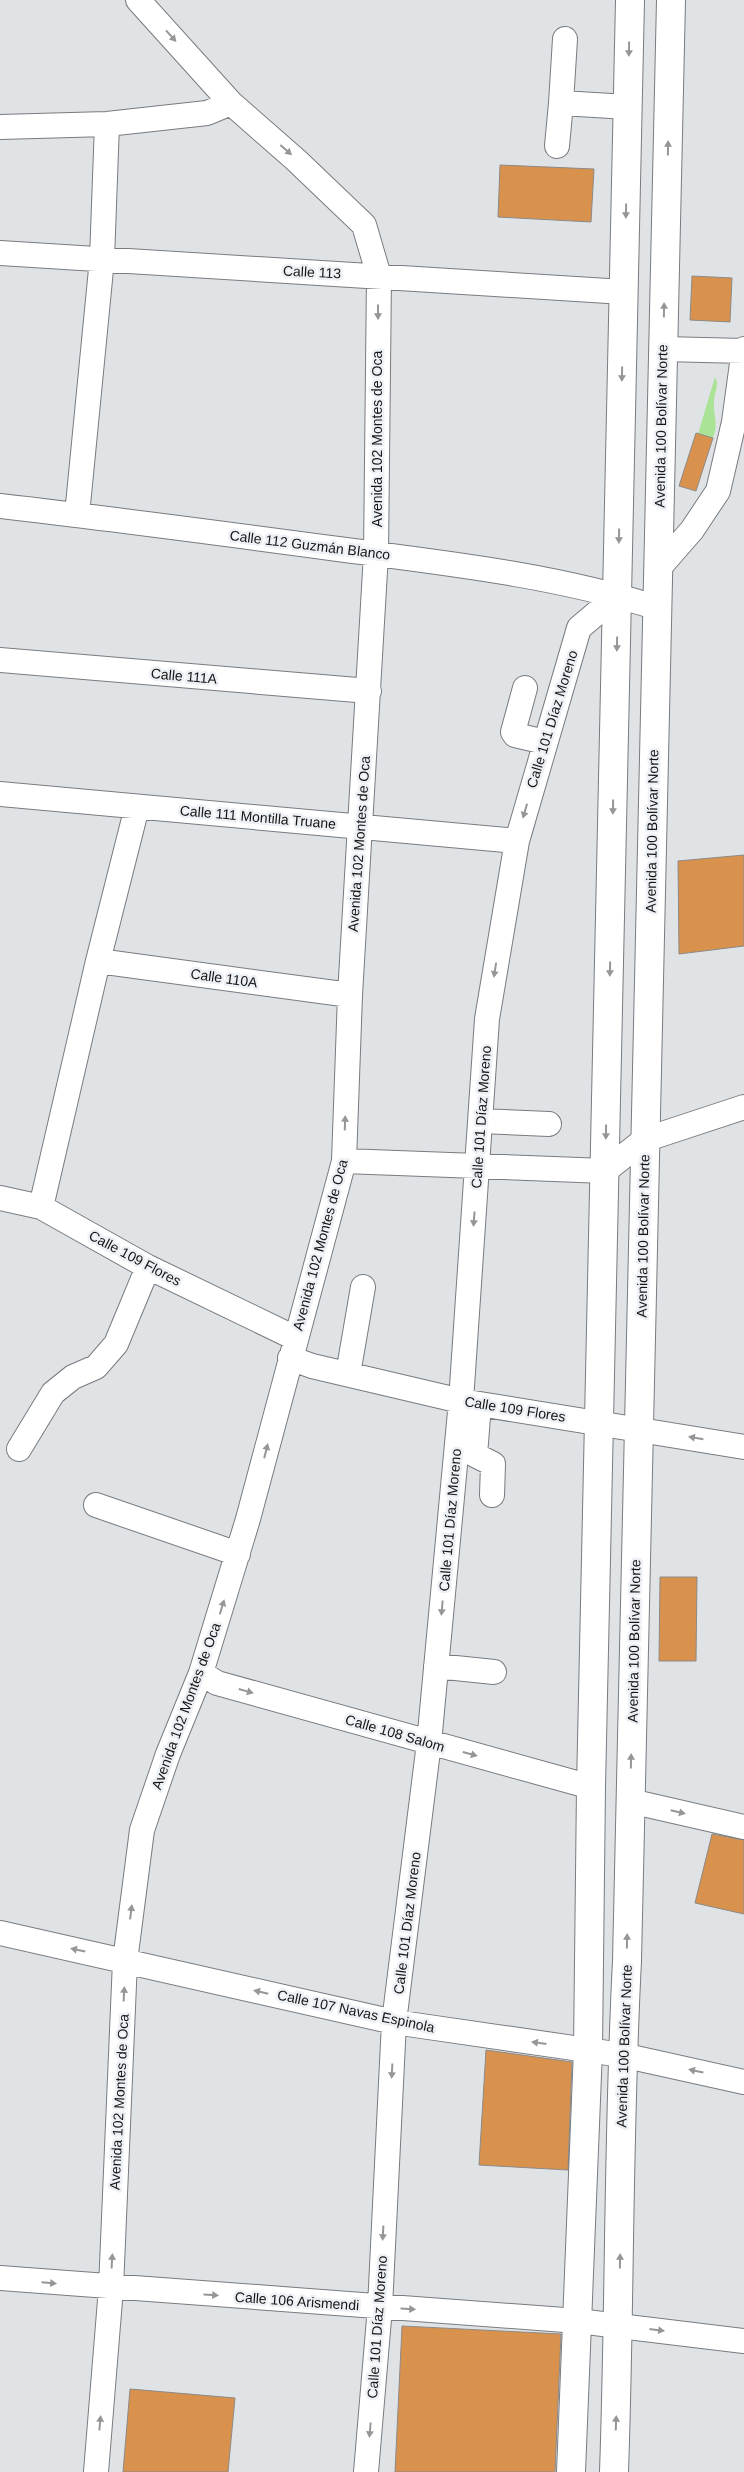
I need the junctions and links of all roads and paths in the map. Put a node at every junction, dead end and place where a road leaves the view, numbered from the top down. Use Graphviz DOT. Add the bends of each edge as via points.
graph roads {
  1 [pos="138,0"];
  2 [pos="630,0"];
  3 [pos="671,0"];
  4 [pos="565,39"];
  5 [pos="231,103"];
  6 [pos="561,103"];
  7 [pos="628,107"];
  8 [pos="107,124"];
  9 [pos="0,127"];
  10 [pos="557,146"];
  11 [pos="0,253"];
  12 [pos="102,259"];
  13 [pos="379,276"];
  14 [pos="624,292"];
  15 [pos="663,349"];
  16 [pos="744,350"];
  17 [pos="739,422"];
  18 [pos="0,506"];
  19 [pos="77,515"];
  20 [pos="376,554"];
  21 [pos="658,569"];
  22 [pos="618,596"];
  23 [pos="658,608"];
  24 [pos="0,660"];
  25 [pos="525,688"];
  26 [pos="369,691"];
  27 [pos="545,742"];
  28 [pos="0,794"];
  29 [pos="137,806"];
  30 [pos="360,826"];
  31 [pos="517,841"];
  32 [pos="98,961"];
  33 [pos="350,995"];
  34 [pos="744,1107"];
  35 [pos="481,1122"];
  36 [pos="549,1124"];
  37 [pos="644,1140"];
  38 [pos="344,1161"];
  39 [pos="478,1168"];
  40 [pos="605,1172"];
  41 [pos="0,1198"];
  42 [pos="41,1207"];
  43 [pos="148,1267"];
  44 [pos="363,1287"];
  45 [pos="292,1348"];
  46 [pos="348,1374"];
  47 [pos="470,1403"];
  48 [pos="600,1422"];
  49 [pos="639,1429"];
  50 [pos="744,1446"];
  51 [pos="19,1449"];
  52 [pos="492,1495"];
  53 [pos="96,1506"];
  54 [pos="238,1554"];
  55 [pos="436,1666"];
  56 [pos="494,1672"];
  57 [pos="201,1673"];
  58 [pos="429,1743"];
  59 [pos="591,1787"];
  60 [pos="630,1801"];
  61 [pos="744,1827"];
  62 [pos="0,1933"];
  63 [pos="125,1961"];
  64 [pos="394,2022"];
  65 [pos="588,2050"];
  66 [pos="622,2055"];
  67 [pos="744,2082"];
  68 [pos="0,2278"];
  69 [pos="110,2288"];
  70 [pos="380,2307"];
  71 [pos="578,2321"];
  72 [pos="620,2326"];
  73 [pos="744,2340"];
  74 [pos="96,2472"];
  75 [pos="366,2472"];
  76 [pos="572,2472"];
  77 [pos="614,2472"];
  1 -- 5 [label="street, Avenida 102 Montes de Oca, one-way"];
  2 -- 7 [label="main road, one-way"];
  15 -- 3 [label="main road, Avenida 100 Bolívar Norte, one-way"];
  4 -- 6 [label="street"];
  5 -- 8 [label="street" via="208,113"];
  5 -- 13 [label="street, Avenida 102 Montes de Oca, one-way" via="364,225"];
  6 -- 7 [label="street"];
  6 -- 10 [label="street"];
  7 -- 14 [label="main road, one-way"];
  8 -- 9 [label="street"];
  8 -- 12 [label="street"];
  11 -- 12 [label="street, Calle 113"];
  12 -- 13 [label="street, Calle 113"];
  12 -- 19 [label="street"];
  13 -- 14 [label="street, Calle 113"];
  13 -- 20 [label="street, Avenida 102 Montes de Oca, one-way"];
  14 -- 22 [label="main road, one-way"];
  15 -- 16 [label="street"];
  15 -- 21 [label="main road, Avenida 100 Bolívar Norte"];
  16 -- 17 [label="street"];
  17 -- 21 [label="street" via="718,491 692,530"];
  18 -- 19 [label="street, Calle 112 Guzmán Blanco"];
  19 -- 20 [label="street, Calle 112 Guzmán Blanco"];
  20 -- 22 [label="street, Calle 112 Guzmán Blanco" via="550,581"];
  20 -- 26 [label="street, Avenida 102 Montes de Oca"];
  21 -- 23 [label="main road, Avenida 100 Bolívar Norte"];
  22 -- 23 [label="street, Calle 112 Guzmán Blanco"];
  22 -- 27 [label="street, Calle 101 Díaz Moreno" via="579,628"];
  22 -- 40 [label="main road, one-way"];
  23 -- 37 [label="main road, Avenida 100 Bolívar Norte"];
  24 -- 26 [label="street, Calle 111A"];
  25 -- 27 [label="street" via="513,732"];
  26 -- 30 [label="street, Avenida 102 Montes de Oca"];
  27 -- 31 [label="street, Calle 101 Díaz Moreno, one-way"];
  28 -- 29 [label="street, Calle 111 Montilla Truane"];
  29 -- 30 [label="street, Calle 111 Montilla Truane"];
  29 -- 32 [label="street"];
  30 -- 31 [label="street, Calle 111 Montilla Truane"];
  30 -- 33 [label="street, Avenida 102 Montes de Oca"];
  31 -- 35 [label="street, Calle 101 Díaz Moreno, one-way" via="487,1019"];
  32 -- 33 [label="street, Calle 110A"];
  32 -- 42 [label="street"];
  38 -- 33 [label="street, Avenida 102 Montes de Oca, one-way"];
  34 -- 37 [label="street"];
  35 -- 36 [label="street"];
  35 -- 39 [label="street, Calle 101 Díaz Moreno"];
  37 -- 40 [label="street"];
  37 -- 49 [label="main road, Avenida 100 Bolívar Norte"];
  38 -- 39 [label="street"];
  38 -- 45 [label="street, Avenida 102 Montes de Oca"];
  39 -- 40 [label="street"];
  39 -- 47 [label="street, Calle 101 Díaz Moreno, one-way"];
  40 -- 48 [label="main road"];
  41 -- 42 [label="street, Calle 109 Flores"];
  42 -- 43 [label="street, Calle 109 Flores"];
  43 -- 45 [label="street, Calle 109 Flores"];
  43 -- 51 [label="street" via="116,1344 96,1367 73,1377 53,1393"];
  44 -- 46 [label="street"];
  45 -- 46 [label="street, Calle 109 Flores"];
  54 -- 45 [label="street, Avenida 102 Montes de Oca, one-way"];
  46 -- 47 [label="street, Calle 109 Flores"];
  47 -- 48 [label="street, Calle 109 Flores"];
  47 -- 52 [label="street" via="475,1455 493,1464"];
  47 -- 55 [label="street, Calle 101 Díaz Moreno, one-way"];
  48 -- 49 [label="street, Calle 109 Flores"];
  48 -- 59 [label="main road"];
  50 -- 49 [label="street, Calle 109 Flores, one-way"];
  60 -- 49 [label="main road, Avenida 100 Bolívar Norte, one-way"];
  53 -- 54 [label="street"];
  57 -- 54 [label="street, Avenida 102 Montes de Oca, one-way"];
  55 -- 56 [label="street"];
  55 -- 58 [label="street, Calle 101 Díaz Moreno"];
  57 -- 58 [label="street, Calle 108 Salom, one-way" via="218,1683"];
  63 -- 57 [label="street, Avenida 102 Montes de Oca, one-way" via="142,1830"];
  58 -- 59 [label="street, Calle 108 Salom, one-way"];
  58 -- 64 [label="street, Calle 101 Díaz Moreno"];
  59 -- 65 [label="main road"];
  60 -- 61 [label="street, one-way"];
  66 -- 60 [label="main road, Avenida 100 Bolívar Norte, one-way"];
  63 -- 62 [label="street, Calle 107 Navas Espinola, one-way"];
  64 -- 63 [label="street, Calle 107 Navas Espinola, one-way"];
  69 -- 63 [label="street, Avenida 102 Montes de Oca, one-way"];
  65 -- 64 [label="street, Calle 107 Navas Espinola, one-way"];
  64 -- 70 [label="street, Calle 101 Díaz Moreno, one-way"];
  65 -- 66 [label="street, Calle 107 Navas Espinola"];
  65 -- 71 [label="main road"];
  67 -- 66 [label="street, Calle 107 Navas Espinola, one-way"];
  72 -- 66 [label="main road, Avenida 100 Bolívar Norte, one-way"];
  68 -- 69 [label="street, Calle 106 Arismendi, one-way"];
  69 -- 70 [label="street, Calle 106 Arismendi, one-way"];
  74 -- 69 [label="street, Avenida 102 Montes de Oca, one-way"];
  70 -- 71 [label="street, Calle 106 Arismendi, one-way"];
  70 -- 75 [label="street, Calle 101 Díaz Moreno, one-way"];
  71 -- 72 [label="street, Calle 106 Arismendi"];
  71 -- 76 [label="main road"];
  72 -- 73 [label="street, Calle 106 Arismendi, one-way"];
  77 -- 72 [label="main road, Avenida 100 Bolívar Norte, one-way"];
}
